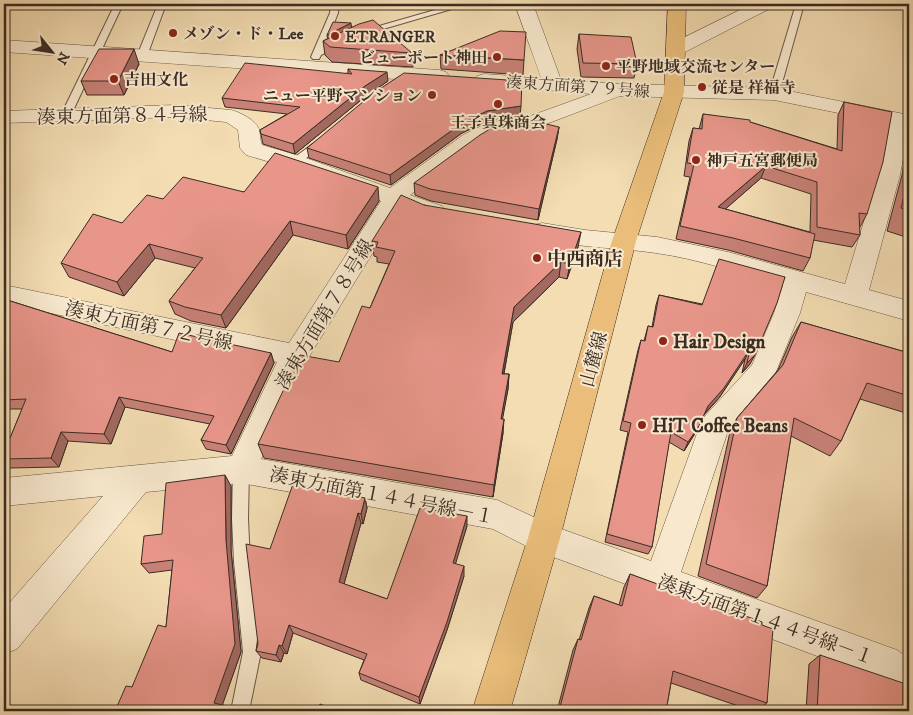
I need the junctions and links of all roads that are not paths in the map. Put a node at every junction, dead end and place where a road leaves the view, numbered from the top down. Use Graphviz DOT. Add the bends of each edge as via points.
graph roads {
  1 [pos="119,4"];
  2 [pos="162,4"];
  3 [pos="334,4"];
  4 [pos="465,4"];
  5 [pos="524,4"];
  6 [pos="677,4"];
  7 [pos="759,4"];
  8 [pos="800,4"];
  9 [pos="4,46"];
  10 [pos="676,49"];
  11 [pos="96,53"];
  12 [pos="142,56"];
  13 [pos="314,61"];
  14 [pos="553,85"];
  15 [pos="621,90"];
  16 [pos="674,92"];
  17 [pos="774,94"];
  18 [pos="66,115"];
  19 [pos="4,117"];
  20 [pos="904,120"];
  21 [pos="333,130"];
  22 [pos="295,162"];
  23 [pos="396,197"];
  24 [pos="455,215"];
  25 [pos="523,227"];
  26 [pos="624,241"];
  27 [pos="797,281"];
  28 [pos="4,294"];
  29 [pos="855,295"];
  30 [pos="909,312"];
  31 [pos="295,355"];
  32 [pos="240,469"];
  33 [pos="138,479"];
  34 [pos="4,492"];
  35 [pos="544,538"];
  36 [pos="661,580"];
  37 [pos="4,636"];
  38 [pos="909,681"];
  39 [pos="240,711"];
  40 [pos="491,711"];
  1 -- 11 [label="lane"];
  2 -- 12 [label="lane"];
  3 -- 13 [label="lane" via="334,13"];
  4 -- 13 [label="lane" via="353,36"];
  5 -- 14 [label="street"];
  6 -- 10 [label="main road, 山麓線"];
  7 -- 10 [label="street"];
  8 -- 17 [label="lane"];
  9 -- 11 [label="street, 湊東方面第７９号線"];
  10 -- 16 [label="main road, 山麓線"];
  11 -- 12 [label="street, 湊東方面第７９号線"];
  11 -- 18 [label="lane"];
  12 -- 13 [label="street, 湊東方面第７９号線"];
  13 -- 14 [label="street, 湊東方面第７９号線" via="400,79 461,78"];
  14 -- 15 [label="street, 湊東方面第７９号線"];
  15 -- 16 [label="street, 湊東方面第７９号線"];
  15 -- 23 [label="street, 湊東方面第７８号線" via="534,122 494,127 471,140"];
  16 -- 17 [label="street, 湊東方面第７９号線"];
  16 -- 26 [label="main road, 山麓線"];
  17 -- 20 [label="street, 湊東方面第７９号線"];
  18 -- 19 [label="street, 湊東方面第８４号線"];
  18 -- 22 [label="street, 湊東方面第８４号線" via="175,111 228,115 238,118 248,128 251,148"];
  20 -- 29 [label="street"];
  21 -- 22 [label="lane"];
  22 -- 23 [label="street, 湊東方面第８４号線"];
  23 -- 24 [label="street, 湊東方面第８４号線" via="425,210"];
  23 -- 31 [label="street, 湊東方面第７８号線"];
  25 -- 26 [label="street" via="581,238"];
  26 -- 27 [label="street" via="728,261"];
  26 -- 35 [label="main road, 山麓線"];
  27 -- 29 [label="street"];
  27 -- 36 [label="street" via="763,371 715,425"];
  28 -- 31 [label="street, 湊東方面第７２号線"];
  29 -- 30 [label="street"];
  31 -- 32 [label="street, 湊東方面第７８号線"];
  32 -- 33 [label="street, 湊東方面第１４４号線－１"];
  32 -- 35 [label="street, 湊東方面第１４４号線－１" via="498,515"];
  32 -- 39 [label="lane, 湊東方面第７８号線" via="242,562 252,652"];
  33 -- 34 [label="street, 湊東方面第１４４号線－１"];
  33 -- 37 [label="street"];
  35 -- 36 [label="street, 湊東方面第１４４号線－１"];
  35 -- 40 [label="main road, 山麓線"];
  36 -- 38 [label="street, 湊東方面第１４４号線－１" via="884,663"];
}
